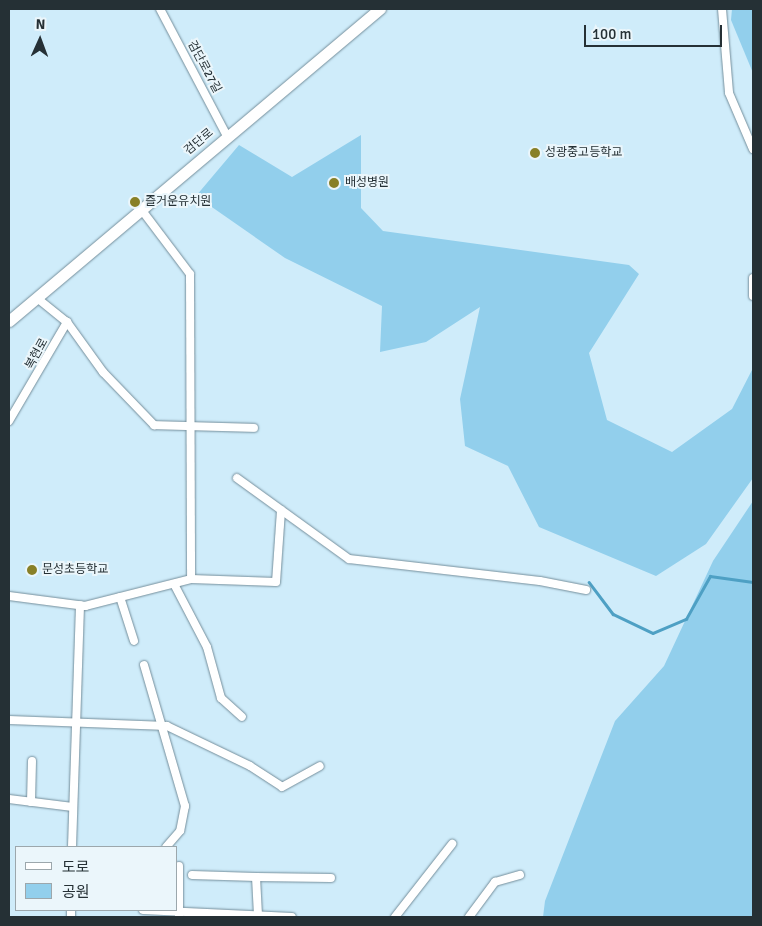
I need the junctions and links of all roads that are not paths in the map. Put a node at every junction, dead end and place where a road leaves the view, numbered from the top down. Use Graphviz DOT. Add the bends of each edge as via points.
graph roads {
  1 [pos="160,9"];
  2 [pos="380,9"];
  3 [pos="722,9"];
  4 [pos="227,136"];
  5 [pos="753,149"];
  6 [pos="141,209"];
  7 [pos="753,278"];
  8 [pos="753,296"];
  9 [pos="38,298"];
  10 [pos="9,321"];
  11 [pos="67,322"];
  12 [pos="9,421"];
  13 [pos="190,426"];
  14 [pos="254,428"];
  15 [pos="237,478"];
  16 [pos="281,510"];
  17 [pos="191,579"];
  18 [pos="174,584"];
  19 [pos="586,590"];
  20 [pos="9,596"];
  21 [pos="120,597"];
  22 [pos="80,605"];
  23 [pos="134,641"];
  24 [pos="144,664"];
  25 [pos="242,717"];
  26 [pos="9,720"];
  27 [pos="78,723"];
  28 [pos="160,726"];
  29 [pos="32,761"];
  30 [pos="320,766"];
  31 [pos="9,799"];
  32 [pos="31,802"];
  33 [pos="73,807"];
  34 [pos="452,844"];
  35 [pos="72,846"];
  36 [pos="167,846"];
  37 [pos="179,866"];
  38 [pos="192,875"];
  39 [pos="520,875"];
  40 [pos="256,877"];
  41 [pos="331,878"];
  42 [pos="152,911"];
  43 [pos="179,914"];
  44 [pos="258,914"];
  45 [pos="292,917"];
  46 [pos="395,917"];
  47 [pos="469,917"];
  1 -- 4 [label="street, 검단로27길"];
  2 -- 4 [label="main road, 검단로"];
  3 -- 5 [label="street" via="729,93"];
  4 -- 6 [label="main road, 검단로"];
  6 -- 9 [label="main road, 검단로"];
  6 -- 13 [label="street" via="190,274"];
  7 -- 8 [label="street"];
  9 -- 10 [label="main road, 검단로"];
  9 -- 11 [label="street"];
  11 -- 12 [label="street, 복현로"];
  11 -- 13 [label="street" via="103,372 154,425"];
  13 -- 14 [label="street"];
  13 -- 17 [label="street"];
  15 -- 16 [label="street"];
  16 -- 17 [label="street" via="276,582"];
  16 -- 19 [label="street" via="348,559 540,581"];
  17 -- 18 [label="street"];
  18 -- 21 [label="street"];
  18 -- 25 [label="street" via="207,647 221,698"];
  20 -- 22 [label="street"];
  21 -- 22 [label="street"];
  21 -- 23 [label="street"];
  22 -- 27 [label="street"];
  24 -- 28 [label="street"];
  26 -- 27 [label="street"];
  27 -- 28 [label="street"];
  27 -- 33 [label="street"];
  28 -- 30 [label="street" via="250,766 282,787"];
  28 -- 36 [label="street" via="185,806 180,831"];
  29 -- 32 [label="street"];
  31 -- 32 [label="street"];
  32 -- 33 [label="street"];
  33 -- 35 [label="street"];
  34 -- 46 [label="street"];
  37 -- 43 [label="street"];
  38 -- 40 [label="street"];
  39 -- 47 [label="street" via="495,882"];
  40 -- 41 [label="street"];
  40 -- 44 [label="street"];
  42 -- 43 [label="street"];
  43 -- 44 [label="street"];
  44 -- 45 [label="street"];
}
